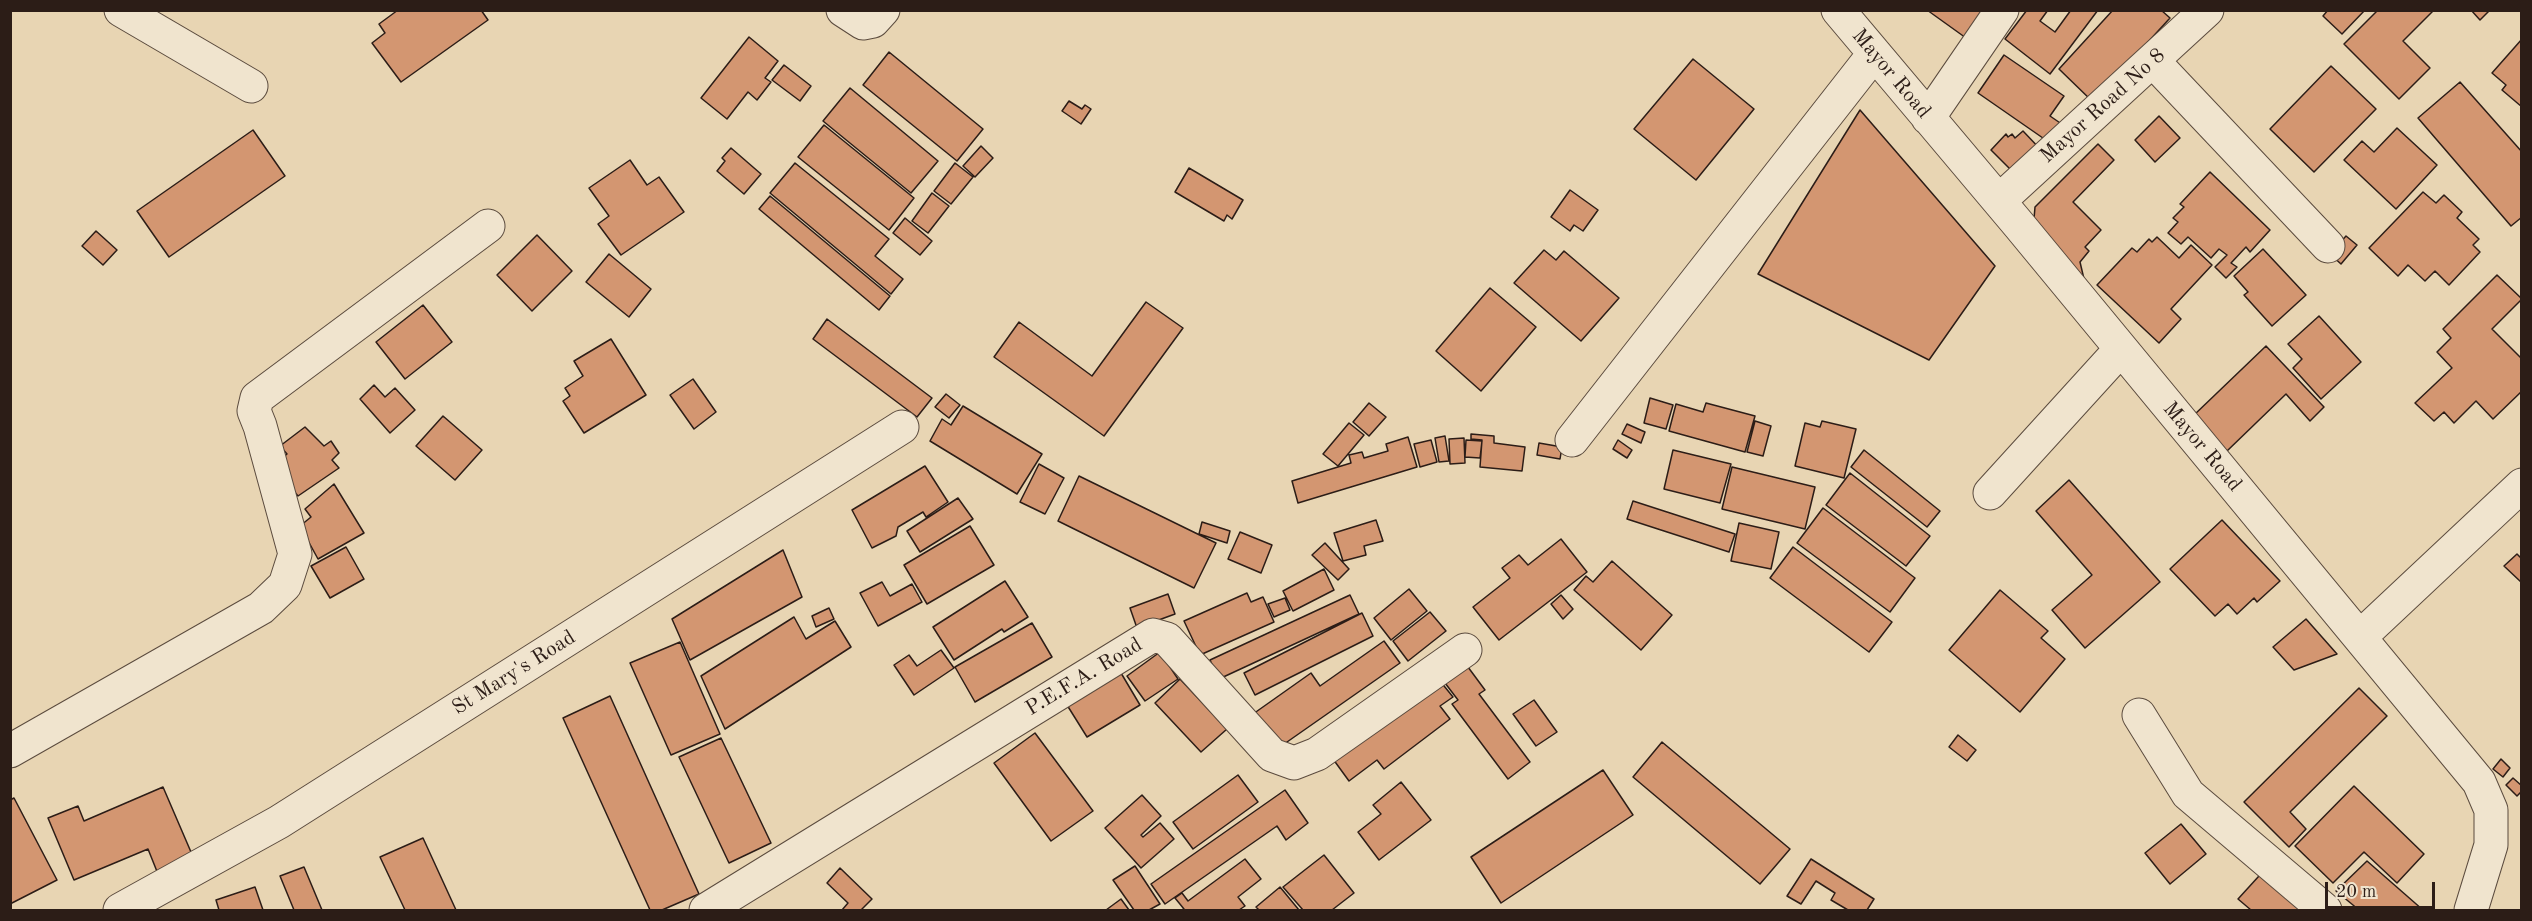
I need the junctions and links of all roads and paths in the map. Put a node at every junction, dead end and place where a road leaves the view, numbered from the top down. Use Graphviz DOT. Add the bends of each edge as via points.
graph roads {
  1 [pos="121,10"];
  2 [pos="843,10"];
  3 [pos="883,10"];
  4 [pos="1838,10"];
  5 [pos="2002,10"];
  6 [pos="2207,10"];
  7 [pos="1874,54"];
  8 [pos="2153,61"];
  9 [pos="251,86"];
  10 [pos="1928,118"];
  11 [pos="1999,201"];
  12 [pos="488,226"];
  13 [pos="2328,246"];
  14 [pos="2121,349"];
  15 [pos="902,427"];
  16 [pos="1572,440"];
  17 [pos="2522,485"];
  18 [pos="1990,493"];
  19 [pos="2360,637"];
  20 [pos="1465,650"];
  21 [pos="2139,716"];
  22 [pos="10,751"];
  23 [pos="120,910"];
  24 [pos="706,910"];
  25 [pos="2325,910"];
  26 [pos="2471,910"];
  1 -- 9 [label="street"];
  2 -- 3 [label="street" via="863,24 873,21"];
  4 -- 7 [label="street, Mayor Road"];
  5 -- 10 [label="street"];
  6 -- 8 [label="street, Mayor Road No 8"];
  7 -- 10 [label="street, Mayor Road"];
  7 -- 16 [label="street"];
  8 -- 11 [label="street, Mayor Road No 8"];
  8 -- 13 [label="street"];
  10 -- 11 [label="street, Mayor Road"];
  11 -- 14 [label="street, Mayor Road"];
  12 -- 22 [label="street" via="257,398 254,411 295,554 285,585 261,608"];
  14 -- 18 [label="street"];
  14 -- 19 [label="street, Mayor Road"];
  15 -- 23 [label="street, St Mary's Road" via="279,822"];
  17 -- 19 [label="street"];
  19 -- 26 [label="street, Mayor Road" via="2479,782 2491,810 2491,845"];
  20 -- 24 [label="street, P.E.F.A. Road" via="1317,754 1294,763 1267,751 1167,639 1153,635"];
  21 -- 25 [label="street" via="2188,794"];
}
